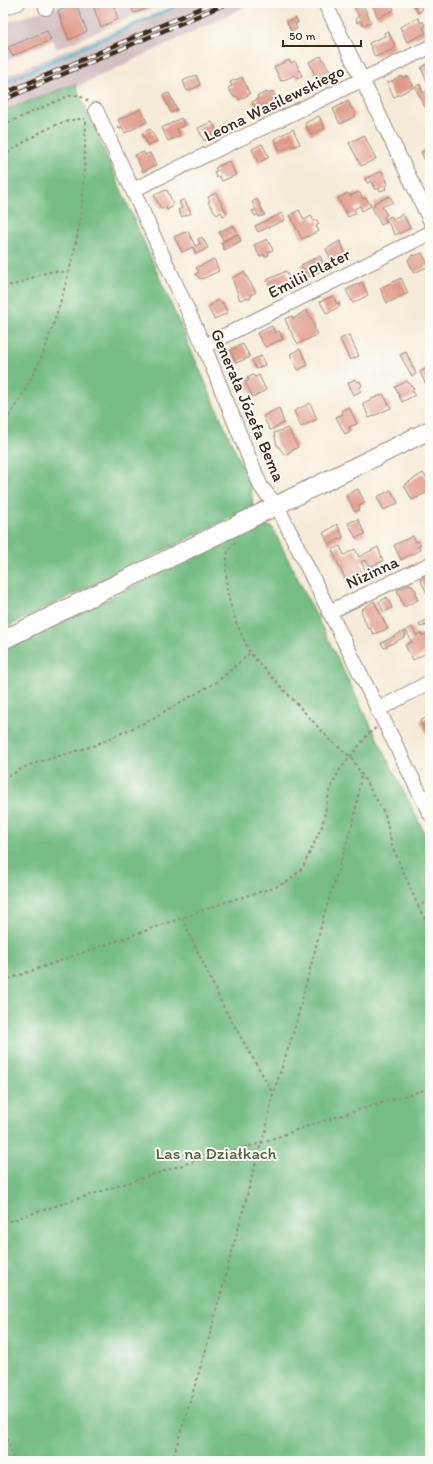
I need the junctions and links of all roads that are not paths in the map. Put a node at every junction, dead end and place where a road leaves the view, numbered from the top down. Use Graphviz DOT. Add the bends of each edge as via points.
graph roads {
  1 [pos="18,3"];
  2 [pos="325,3"];
  3 [pos="3,8"];
  4 [pos="430,47"];
  5 [pos="362,80"];
  6 [pos="95,116"];
  7 [pos="133,190"];
  8 [pos="430,220"];
  9 [pos="430,233"];
  10 [pos="204,346"];
  11 [pos="430,430"];
  12 [pos="277,506"];
  13 [pos="430,564"];
  14 [pos="329,612"];
  15 [pos="3,640"];
  16 [pos="430,682"];
  17 [pos="380,716"];
  18 [pos="430,814"];
  1 -- 3 [label="street"];
  2 -- 5 [label="street"];
  4 -- 5 [label="street, Leona Wasilewskiego"];
  5 -- 7 [label="street, Leona Wasilewskiego"];
  5 -- 8 [label="street"];
  6 -- 7 [label="street, Generała Józefa Bema"];
  7 -- 10 [label="street, Generała Józefa Bema"];
  9 -- 10 [label="street, Emilii Plater"];
  10 -- 12 [label="street, Generała Józefa Bema" via="258,481 268,498"];
  11 -- 12 [label="main road"];
  12 -- 14 [label="street, Generała Józefa Bema"];
  12 -- 15 [label="main road"];
  13 -- 14 [label="street, Nizinna"];
  14 -- 17 [label="street, Generała Józefa Bema"];
  16 -- 17 [label="street"];
  17 -- 18 [label="street, Generała Józefa Bema"];
}
